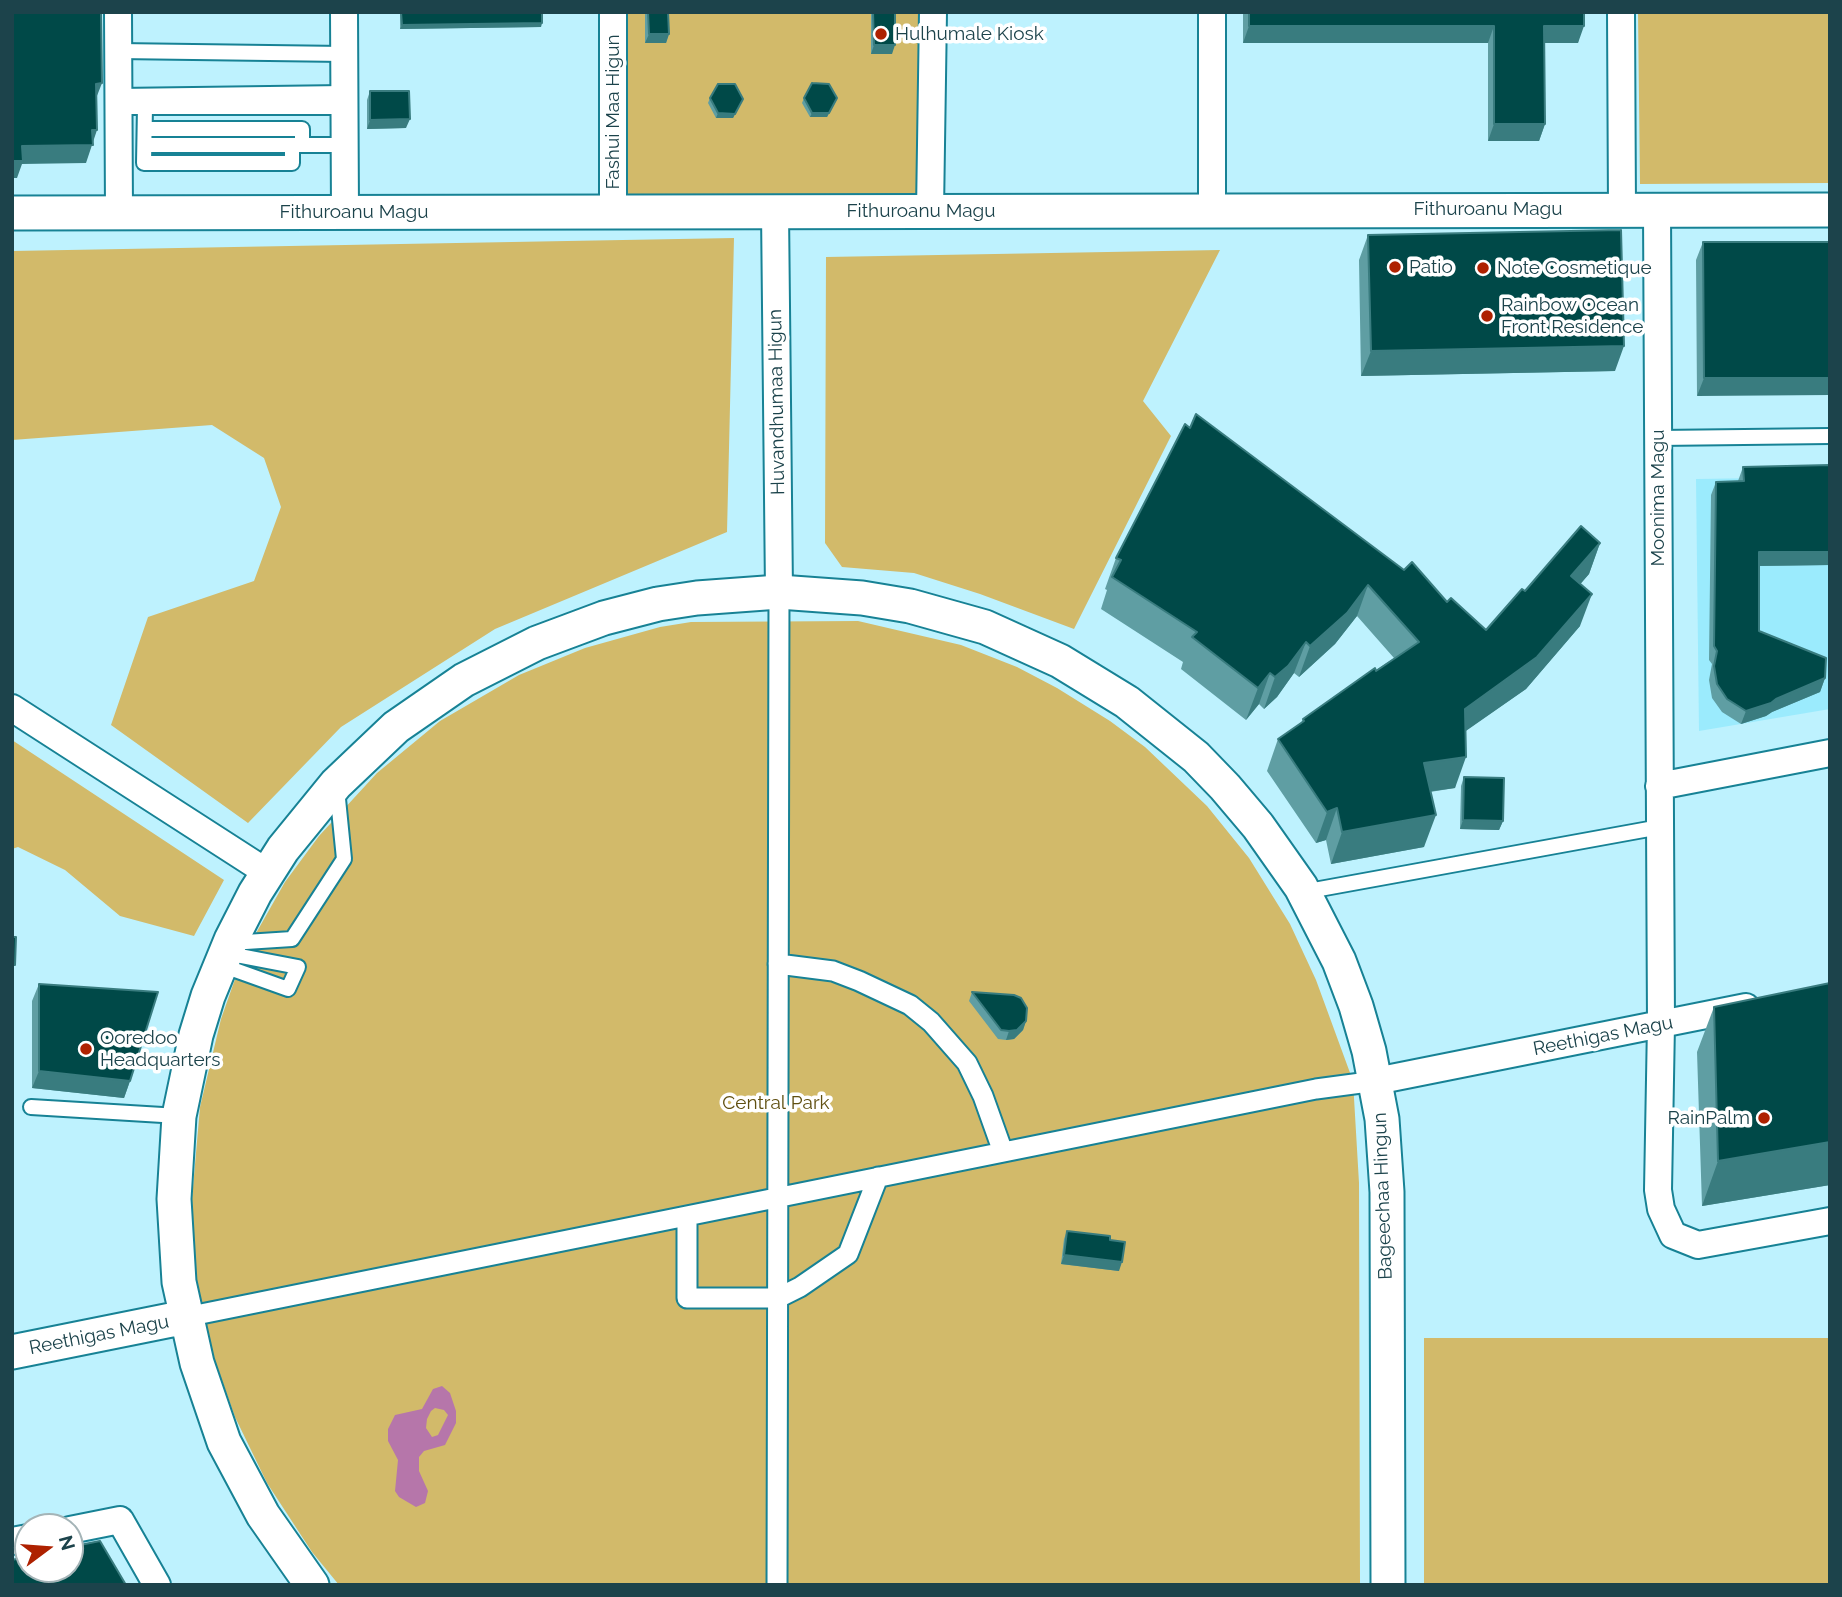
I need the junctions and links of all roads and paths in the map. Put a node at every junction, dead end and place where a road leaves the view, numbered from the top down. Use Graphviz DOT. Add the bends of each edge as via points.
graph roads {
  1 [pos="118,12"];
  2 [pos="344,12"];
  3 [pos="612,12"];
  4 [pos="933,12"];
  5 [pos="1212,12"];
  6 [pos="1621,12"];
  7 [pos="118,51"];
  8 [pos="344,54"];
  9 [pos="344,100"];
  10 [pos="127,103"];
  11 [pos="145,129"];
  12 [pos="297,145"];
  13 [pos="345,145"];
  14 [pos="1622,210"];
  15 [pos="1657,210"];
  16 [pos="1830,210"];
  17 [pos="775,211"];
  18 [pos="930,211"];
  19 [pos="1212,211"];
  20 [pos="345,212"];
  21 [pos="613,212"];
  22 [pos="12,213"];
  23 [pos="119,213"];
  24 [pos="1830,436"];
  25 [pos="1658,438"];
  26 [pos="779,592"];
  27 [pos="12,708"];
  28 [pos="1830,753"];
  29 [pos="336,784"];
  30 [pos="1659,786"];
  31 [pos="1660,827"];
  32 [pos="268,873"];
  33 [pos="1303,892"];
  34 [pos="235,959"];
  35 [pos="778,964"];
  36 [pos="1765,1004"];
  37 [pos="1661,1024"];
  38 [pos="1376,1081"];
  39 [pos="31,1107"];
  40 [pos="179,1116"];
  41 [pos="1003,1152"];
  42 [pos="878,1177"];
  43 [pos="777,1198"];
  44 [pos="687,1216"];
  45 [pos="1830,1220"];
  46 [pos="778,1298"];
  47 [pos="186,1317"];
  48 [pos="12,1352"];
  49 [pos="84,1527"];
  50 [pos="157,1585"];
  51 [pos="312,1585"];
  52 [pos="777,1585"];
  53 [pos="1388,1585"];
  1 -- 7 [label="street"];
  2 -- 8 [label="street"];
  3 -- 21 [label="street, Fashui Maa Higun"];
  4 -- 18 [label="street"];
  5 -- 19 [label="street"];
  6 -- 14 [label="street"];
  7 -- 8 [label="lane"];
  7 -- 10 [label="street"];
  8 -- 9 [label="street"];
  9 -- 10 [label="lane"];
  9 -- 10 [label="lane"];
  9 -- 13 [label="street"];
  10 -- 11 [label="lane"];
  10 -- 23 [label="street"];
  11 -- 12 [label="lane" via="302,130"];
  11 -- 12 [label="lane" via="145,163 292,163"];
  12 -- 13 [label="lane"];
  13 -- 20 [label="street"];
  14 -- 15 [label="street, Fithuroanu Magu"];
  14 -- 19 [label="street, Fithuroanu Magu"];
  15 -- 16 [label="street, Fithuroanu Magu"];
  15 -- 25 [label="street, Moonima Magu"];
  17 -- 18 [label="street, Fithuroanu Magu"];
  17 -- 21 [label="street, Fithuroanu Magu"];
  17 -- 26 [label="street, Huvandhumaa Higun"];
  18 -- 19 [label="street, Fithuroanu Magu"];
  20 -- 21 [label="street, Fithuroanu Magu"];
  20 -- 23 [label="street, Fithuroanu Magu"];
  22 -- 23 [label="street, Fithuroanu Magu"];
  24 -- 25 [label="lane"];
  25 -- 30 [label="street, Moonima Magu"];
  26 -- 29 [label="street, Bageechaa Hingun" via="658,604 537,643 430,702"];
  26 -- 33 [label="street, Bageechaa Hingun" via="862,598 944,615 985,627 1097,681 1164,729 1225,787 1278,852"];
  26 -- 35 [label="street"];
  27 -- 32 [label="street"];
  28 -- 30 [label="street"];
  29 -- 32 [label="street, Bageechaa Hingun"];
  29 -- 34 [label="lane" via="344,859 292,939"];
  30 -- 31 [label="street, Moonima Magu"];
  31 -- 33 [label="lane"];
  31 -- 37 [label="street, Moonima Magu"];
  32 -- 34 [label="street, Bageechaa Hingun"];
  33 -- 38 [label="street, Bageechaa Hingun" via="1342,970"];
  34 -- 34 [label="lane" via="288,989 298,967 281,964"];
  34 -- 40 [label="street, Bageechaa Hingun" via="196,1035"];
  35 -- 41 [label="street" via="833,971 909,1005 931,1022 967,1063"];
  35 -- 43 [label="street"];
  36 -- 37 [label="street, Reethigas Magu"];
  37 -- 38 [label="street, Reethigas Magu"];
  37 -- 45 [label="street, Moonima Magu" via="1658,1190 1673,1235 1698,1245 1710,1244"];
  38 -- 41 [label="street"];
  38 -- 53 [label="street, Bageechaa Hingun" via="1387,1192"];
  39 -- 40 [label="lane"];
  40 -- 47 [label="street, Bageechaa Hingun" via="174,1199"];
  41 -- 42 [label="street"];
  42 -- 43 [label="street"];
  42 -- 46 [label="street" via="848,1254"];
  43 -- 44 [label="street"];
  43 -- 46 [label="street"];
  44 -- 46 [label="street" via="687,1298"];
  44 -- 47 [label="street"];
  46 -- 52 [label="street"];
  47 -- 48 [label="street, Reethigas Magu"];
  47 -- 51 [label="street, Bageechaa Hingun" via="209,1403 230,1454 262,1515"];
  49 -- 50 [label="street" via="120,1520"];
}
